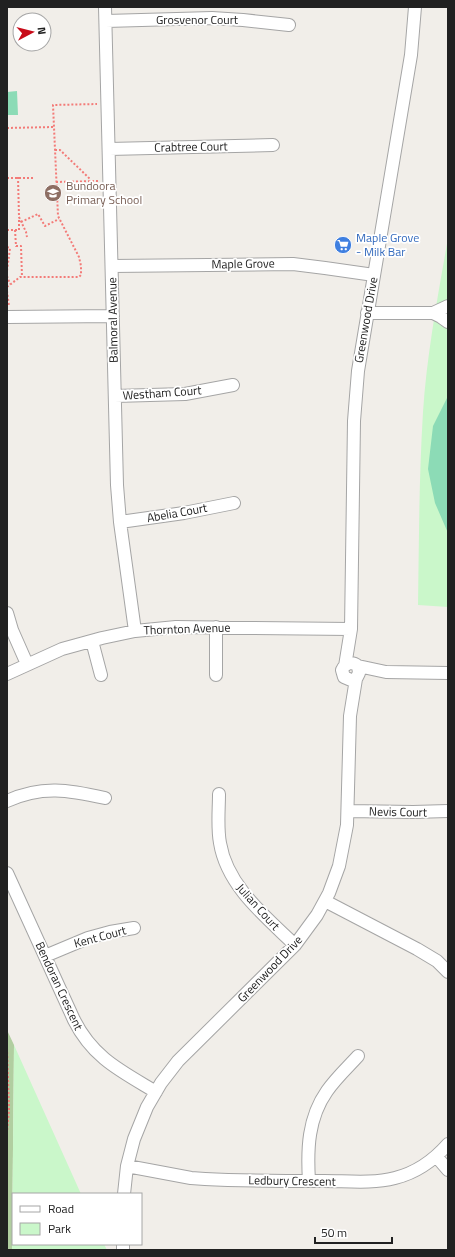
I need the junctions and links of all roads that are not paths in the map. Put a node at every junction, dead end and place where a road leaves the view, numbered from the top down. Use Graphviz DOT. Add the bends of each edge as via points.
graph roads {
  1 [pos="105,7"];
  2 [pos="413,10"];
  3 [pos="106,21"];
  4 [pos="289,25"];
  5 [pos="273,145"];
  6 [pos="109,149"];
  7 [pos="112,266"];
  8 [pos="374,276"];
  9 [pos="448,306"];
  10 [pos="8,311"];
  11 [pos="367,313"];
  12 [pos="433,313"];
  13 [pos="113,316"];
  14 [pos="448,322"];
  15 [pos="233,385"];
  16 [pos="115,396"];
  17 [pos="234,502"];
  18 [pos="120,522"];
  19 [pos="7,613"];
  20 [pos="216,627"];
  21 [pos="351,629"];
  22 [pos="135,631"];
  23 [pos="92,641"];
  24 [pos="27,664"];
  25 [pos="353,672"];
  26 [pos="448,673"];
  27 [pos="7,674"];
  28 [pos="101,675"];
  29 [pos="216,675"];
  30 [pos="219,794"];
  31 [pos="105,798"];
  32 [pos="7,801"];
  33 [pos="348,811"];
  34 [pos="448,811"];
  35 [pos="7,873"];
  36 [pos="325,901"];
  37 [pos="134,928"];
  38 [pos="294,945"];
  39 [pos="45,956"];
  40 [pos="447,967"];
  41 [pos="358,1056"];
  42 [pos="156,1092"];
  43 [pos="448,1144"];
  44 [pos="436,1156"];
  45 [pos="127,1166"];
  46 [pos="448,1170"];
  47 [pos="309,1181"];
  48 [pos="124,1193"];
  1 -- 3 [label="street, Balmoral Avenue"];
  2 -- 8 [label="street, Greenwood Drive" via="411,55"];
  3 -- 4 [label="street, Grosvenor Court" via="212,18"];
  3 -- 6 [label="street, Balmoral Avenue"];
  5 -- 6 [label="street, Crabtree Court"];
  6 -- 7 [label="street, Balmoral Avenue"];
  7 -- 8 [label="street, Maple Grove" via="293,264"];
  7 -- 13 [label="street, Balmoral Avenue"];
  8 -- 11 [label="street, Greenwood Drive"];
  9 -- 12 [label="street"];
  10 -- 13 [label="street"];
  11 -- 12 [label="street"];
  11 -- 21 [label="street, Greenwood Drive" via="354,403"];
  12 -- 14 [label="street"];
  13 -- 16 [label="street, Balmoral Avenue"];
  15 -- 16 [label="street, Westham Court" via="185,394"];
  16 -- 18 [label="street, Balmoral Avenue"];
  17 -- 18 [label="street, Abelia Court" via="184,514"];
  18 -- 22 [label="street, Balmoral Avenue"];
  19 -- 24 [label="street"];
  20 -- 21 [label="street, Thornton Avenue"];
  20 -- 22 [label="street, Thornton Avenue"];
  20 -- 29 [label="street"];
  21 -- 25 [label="street, Greenwood Drive"];
  22 -- 23 [label="street, Thornton Avenue"];
  23 -- 24 [label="street, Thornton Avenue" via="62,649"];
  23 -- 28 [label="street"];
  24 -- 27 [label="street, Thornton Avenue"];
  25 -- 26 [label="street"];
  25 -- 33 [label="street, Greenwood Drive"];
  30 -- 38 [label="street, Julian Court" via="219,834 229,871 238,887"];
  31 -- 32 [label="street" via="70,791 47,790"];
  33 -- 34 [label="street, Nevis Court"];
  33 -- 36 [label="street, Greenwood Drive" via="340,860"];
  35 -- 39 [label="street, Bendoran Crescent"];
  36 -- 38 [label="street, Greenwood Drive" via="310,926"];
  36 -- 40 [label="street" via="417,948"];
  37 -- 39 [label="street, Kent Court" via="88,938"];
  38 -- 42 [label="street, Greenwood Drive" via="178,1061"];
  39 -- 42 [label="street, Bendoran Crescent" via="76,1025 92,1048 115,1068"];
  41 -- 47 [label="street" via="327,1091 315,1113 309,1138"];
  42 -- 45 [label="street, Greenwood Drive" via="139,1124"];
  43 -- 44 [label="street, Ledbury Crescent"];
  44 -- 46 [label="street"];
  44 -- 47 [label="street, Ledbury Crescent" via="422,1167 388,1179"];
  45 -- 47 [label="street, Ledbury Crescent" via="191,1178"];
  45 -- 48 [label="street, Greenwood Drive"];
}
